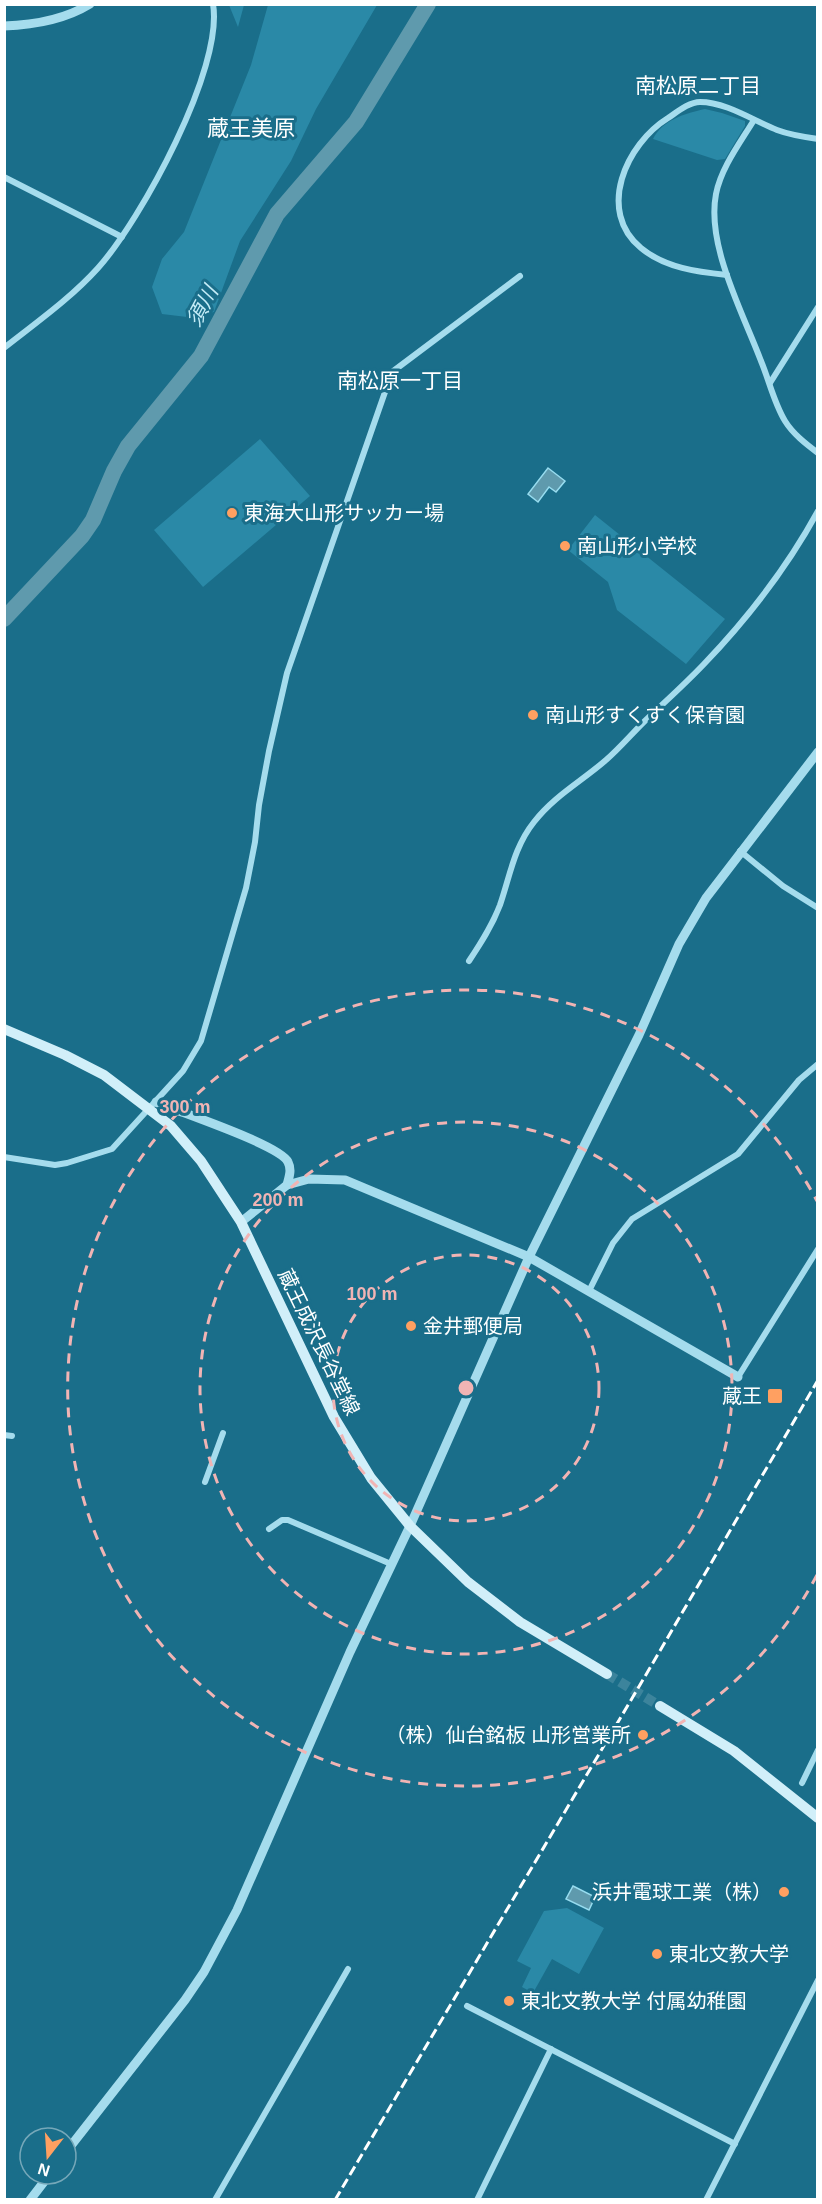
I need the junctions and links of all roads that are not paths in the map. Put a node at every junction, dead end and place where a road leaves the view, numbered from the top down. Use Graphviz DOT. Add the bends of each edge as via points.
graph roads {
  1 [pos="90,4"];
  2 [pos="213,4"];
  3 [pos="4,26"];
  4 [pos="753,120"];
  5 [pos="818,139"];
  6 [pos="4,177"];
  7 [pos="122,237"];
  8 [pos="728,275"];
  9 [pos="520,276"];
  10 [pos="818,307"];
  11 [pos="4,348"];
  12 [pos="770,383"];
  13 [pos="818,453"];
  14 [pos="818,511"];
  15 [pos="818,752"];
  16 [pos="740,851"];
  17 [pos="818,908"];
  18 [pos="469,961"];
  19 [pos="4,1029"];
  20 [pos="818,1064"];
  21 [pos="152,1106"];
  22 [pos="4,1157"];
  23 [pos="287,1185"];
  24 [pos="241,1222"];
  25 [pos="818,1249"];
  26 [pos="528,1257"];
  27 [pos="589,1291"];
  28 [pos="738,1377"];
  29 [pos="223,1433"];
  30 [pos="206,1482"];
  31 [pos="410,1526"];
  32 [pos="269,1529"];
  33 [pos="391,1564"];
  34 [pos="607,1674"];
  35 [pos="660,1706"];
  36 [pos="818,1750"];
  37 [pos="802,1783"];
  38 [pos="818,1818"];
  39 [pos="348,1969"];
  40 [pos="818,1980"];
  41 [pos="467,2006"];
  42 [pos="551,2049"];
  43 [pos="78,2137"];
  44 [pos="735,2144"];
  45 [pos="40,2186"];
  46 [pos="30,2199"];
  47 [pos="215,2199"];
  48 [pos="477,2199"];
  49 [pos="706,2199"];
  1 -- 3 [label="street" via="54,20"];
  2 -- 7 [label="street" via="215,20 203,80 164,166"];
  4 -- 5 [label="street"];
  4 -- 8 [label="street" via="716,194 717,242"];
  4 -- 8 [label="street" via="710,104 690,104 664,120 639,143 622,178 618,206 637,245 671,264"];
  6 -- 7 [label="street"];
  7 -- 11 [label="street" via="78,289"];
  8 -- 12 [label="street"];
  9 -- 21 [label="street" via="392,372 286,673 246,888 201,1041 183,1071"];
  10 -- 12 [label="street"];
  12 -- 13 [label="street" via="784,420"];
  14 -- 18 [label="street" via="771,582 720,647 606,760 555,799 534,822 519,845 489,930"];
  15 -- 16 [label="street"];
  16 -- 17 [label="street"];
  16 -- 26 [label="street" via="679,944 635,1044"];
  19 -- 21 [label="main road, 蔵王成沢長谷堂線" via="104,1075"];
  20 -- 27 [label="street" via="799,1080 738,1154 632,1218 613,1243"];
  21 -- 22 [label="street" via="112,1149 55,1165"];
  21 -- 23 [label="street" via="282,1154 290,1172"];
  21 -- 24 [label="main road, 蔵王成沢長谷堂線" via="201,1161"];
  23 -- 24 [label="street"];
  23 -- 26 [label="street" via="309,1179 345,1180"];
  24 -- 31 [label="main road, 蔵王成沢長谷堂線" via="334,1417 371,1478"];
  25 -- 28 [label="street"];
  26 -- 27 [label="street"];
  26 -- 31 [label="street"];
  27 -- 28 [label="street"];
  29 -- 30 [label="street"];
  31 -- 33 [label="street"];
  31 -- 34 [label="main road, 蔵王成沢長谷堂線" via="493,1602"];
  32 -- 33 [label="street" via="288,1520"];
  33 -- 43 [label="street" via="237,1910 204,1972"];
  35 -- 38 [label="main road" via="734,1751"];
  36 -- 37 [label="street"];
  39 -- 47 [label="street"];
  40 -- 44 [label="street"];
  41 -- 42 [label="street"];
  42 -- 44 [label="street"];
  42 -- 48 [label="street"];
  44 -- 49 [label="street"];
  45 -- 46 [label="street"];
}
